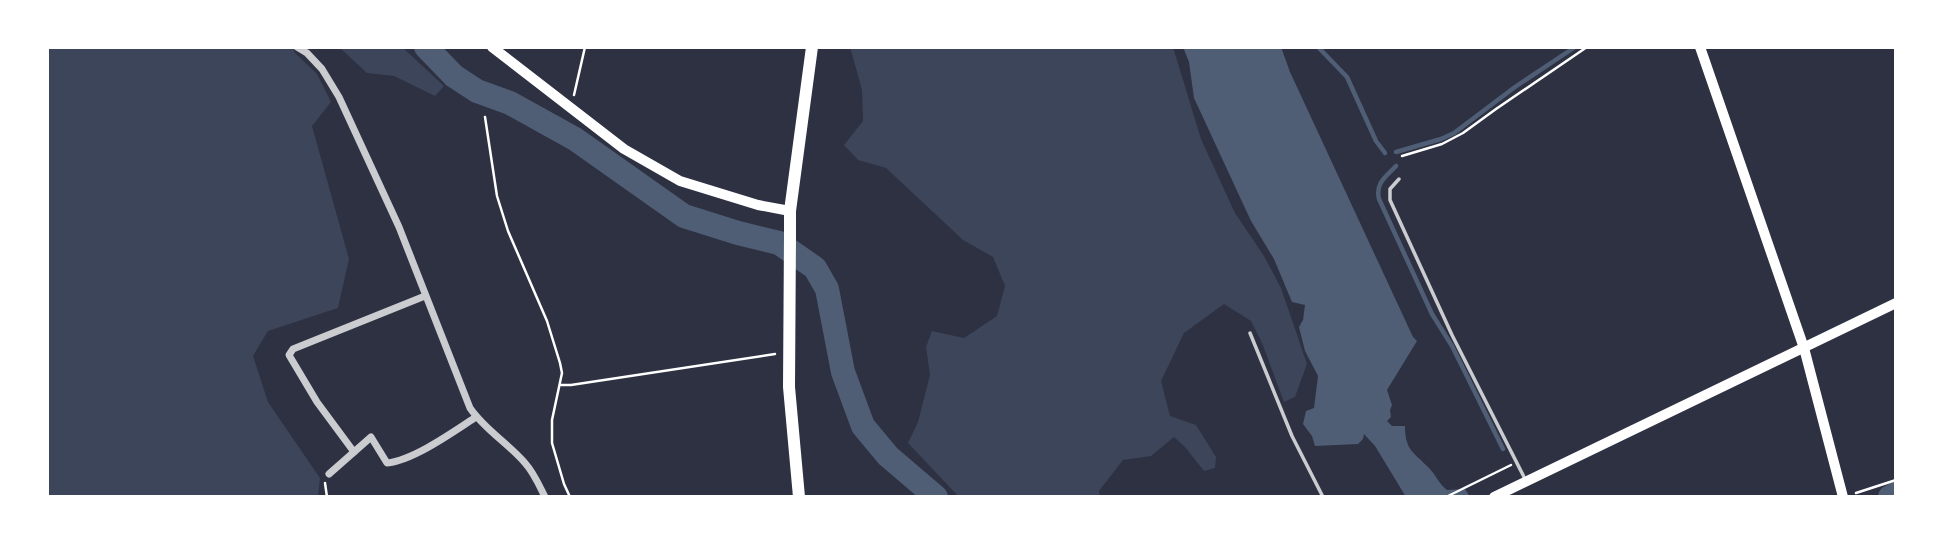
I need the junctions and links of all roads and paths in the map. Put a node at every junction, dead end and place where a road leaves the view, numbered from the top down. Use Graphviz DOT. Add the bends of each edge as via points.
graph roads {
  1 [pos="297,47"];
  2 [pos="492,47"];
  3 [pos="585,47"];
  4 [pos="812,47"];
  5 [pos="1587,47"];
  6 [pos="1700,47"];
  7 [pos="571,109"];
  8 [pos="485,117"];
  9 [pos="1402,156"];
  10 [pos="1399,179"];
  11 [pos="790,211"];
  12 [pos="425,296"];
  13 [pos="1896,303"];
  14 [pos="1250,333"];
  15 [pos="1804,348"];
  16 [pos="789,354"];
  17 [pos="561,385"];
  18 [pos="476,417"];
  19 [pos="354,452"];
  20 [pos="1511,465"];
  21 [pos="329,474"];
  22 [pos="1896,480"];
  23 [pos="1524,482"];
  24 [pos="327,497"];
  25 [pos="545,497"];
  26 [pos="570,497"];
  27 [pos="799,497"];
  28 [pos="1323,497"];
  29 [pos="1446,497"];
  30 [pos="1494,497"];
  31 [pos="1845,497"];
  1 -- 12 [label="street" via="322,69 339,97"];
  2 -- 7 [label="main road"];
  3 -- 7 [label="path"];
  4 -- 11 [label="main road"];
  5 -- 9 [label="path" via="1463,133"];
  6 -- 15 [label="main road"];
  7 -- 11 [label="main road" via="624,149 680,181"];
  8 -- 17 [label="path" via="497,196 547,321 560,363"];
  10 -- 23 [label="lane" via="1390,189 1390,200"];
  11 -- 16 [label="main road"];
  12 -- 18 [label="street"];
  12 -- 19 [label="street" via="293,349 289,355"];
  13 -- 15 [label="main road"];
  14 -- 28 [label="lane"];
  15 -- 23 [label="main road"];
  15 -- 31 [label="main road"];
  16 -- 17 [label="path"];
  16 -- 27 [label="main road"];
  17 -- 26 [label="path" via="552,420 552,443"];
  18 -- 19 [label="street" via="397,462 387,463 371,438"];
  18 -- 25 [label="street" via="524,463"];
  19 -- 21 [label="street"];
  20 -- 29 [label="path"];
  21 -- 24 [label="path"];
  22 -- 31 [label="path"];
  23 -- 30 [label="main road"];
}
